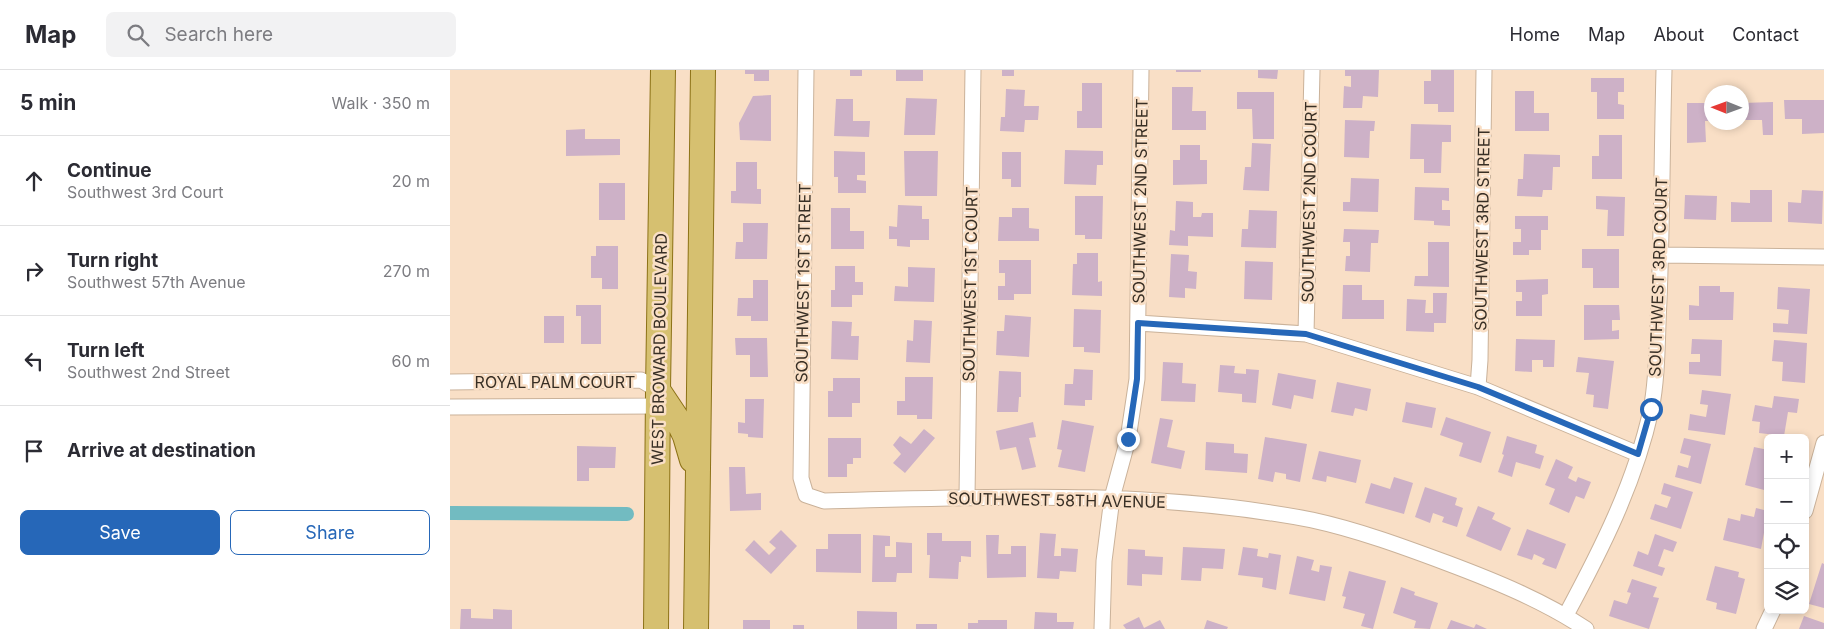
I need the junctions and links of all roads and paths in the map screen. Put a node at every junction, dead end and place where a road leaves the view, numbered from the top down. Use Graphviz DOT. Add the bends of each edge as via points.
graph roads {
  1 [pos="663,70"];
  2 [pos="702,70"];
  3 [pos="806,70"];
  4 [pos="973,70"];
  5 [pos="1142,70"];
  6 [pos="1312,70"];
  7 [pos="1484,70"];
  8 [pos="1664,70"];
  9 [pos="1660,255"];
  10 [pos="1824,258"];
  11 [pos="1138,323"];
  12 [pos="1306,334"];
  13 [pos="450,382"];
  14 [pos="1478,387"];
  15 [pos="658,398"];
  16 [pos="450,406"];
  17 [pos="1824,443"];
  18 [pos="1638,454"];
  19 [pos="698,482"];
  20 [pos="806,494"];
  21 [pos="967,497"];
  22 [pos="1809,497"];
  23 [pos="1112,498"];
  24 [pos="1770,614"];
  25 [pos="1566,615"];
  26 [pos="656,629"];
  27 [pos="696,629"];
  28 [pos="1102,629"];
  29 [pos="1586,629"];
  30 [pos="1764,629"];
  1 -- 15 [label="main road, WEST BROWARD BOULEVARD"];
  2 -- 19 [label="main road"];
  3 -- 20 [label="street, SOUTHWEST 1ST STREET" via="801,478"];
  4 -- 21 [label="street, SOUTHWEST 1ST COURT"];
  5 -- 11 [label="street, SOUTHWEST 2ND STREET"];
  6 -- 12 [label="street, SOUTHWEST 2ND COURT"];
  7 -- 14 [label="street, SOUTHWEST 3RD STREET"];
  8 -- 9 [label="street, SOUTHWEST 3RD COURT"];
  9 -- 10 [label="street"];
  9 -- 18 [label="street, SOUTHWEST 3RD COURT" via="1651,409"];
  11 -- 12 [label="street"];
  11 -- 23 [label="street, SOUTHWEST 2ND STREET" via="1137,379 1128,439"];
  12 -- 14 [label="street"];
  13 -- 15 [label="street, ROYAL PALM COURT" via="640,380"];
  14 -- 18 [label="street"];
  15 -- 16 [label="street, ROYAL PALM COURT"];
  15 -- 19 [label="main road" via="685,436"];
  15 -- 26 [label="main road, WEST BROWARD BOULEVARD"];
  17 -- 22 [label="street"];
  18 -- 25 [label="street, SOUTHWEST 3RD COURT" via="1618,512"];
  19 -- 27 [label="main road"];
  20 -- 21 [label="street, SOUTHWEST 58TH AVENUE" via="824,501"];
  21 -- 23 [label="street, SOUTHWEST 58TH AVENUE"];
  23 -- 25 [label="street, SOUTHWEST 58TH AVENUE" via="1218,505 1314,521 1393,543 1483,576"];
  23 -- 28 [label="street, SOUTHWEST 2ND STREET" via="1104,561"];
  24 -- 30 [label="street"];
  25 -- 29 [label="street, SOUTHWEST 58TH AVENUE"];
}
